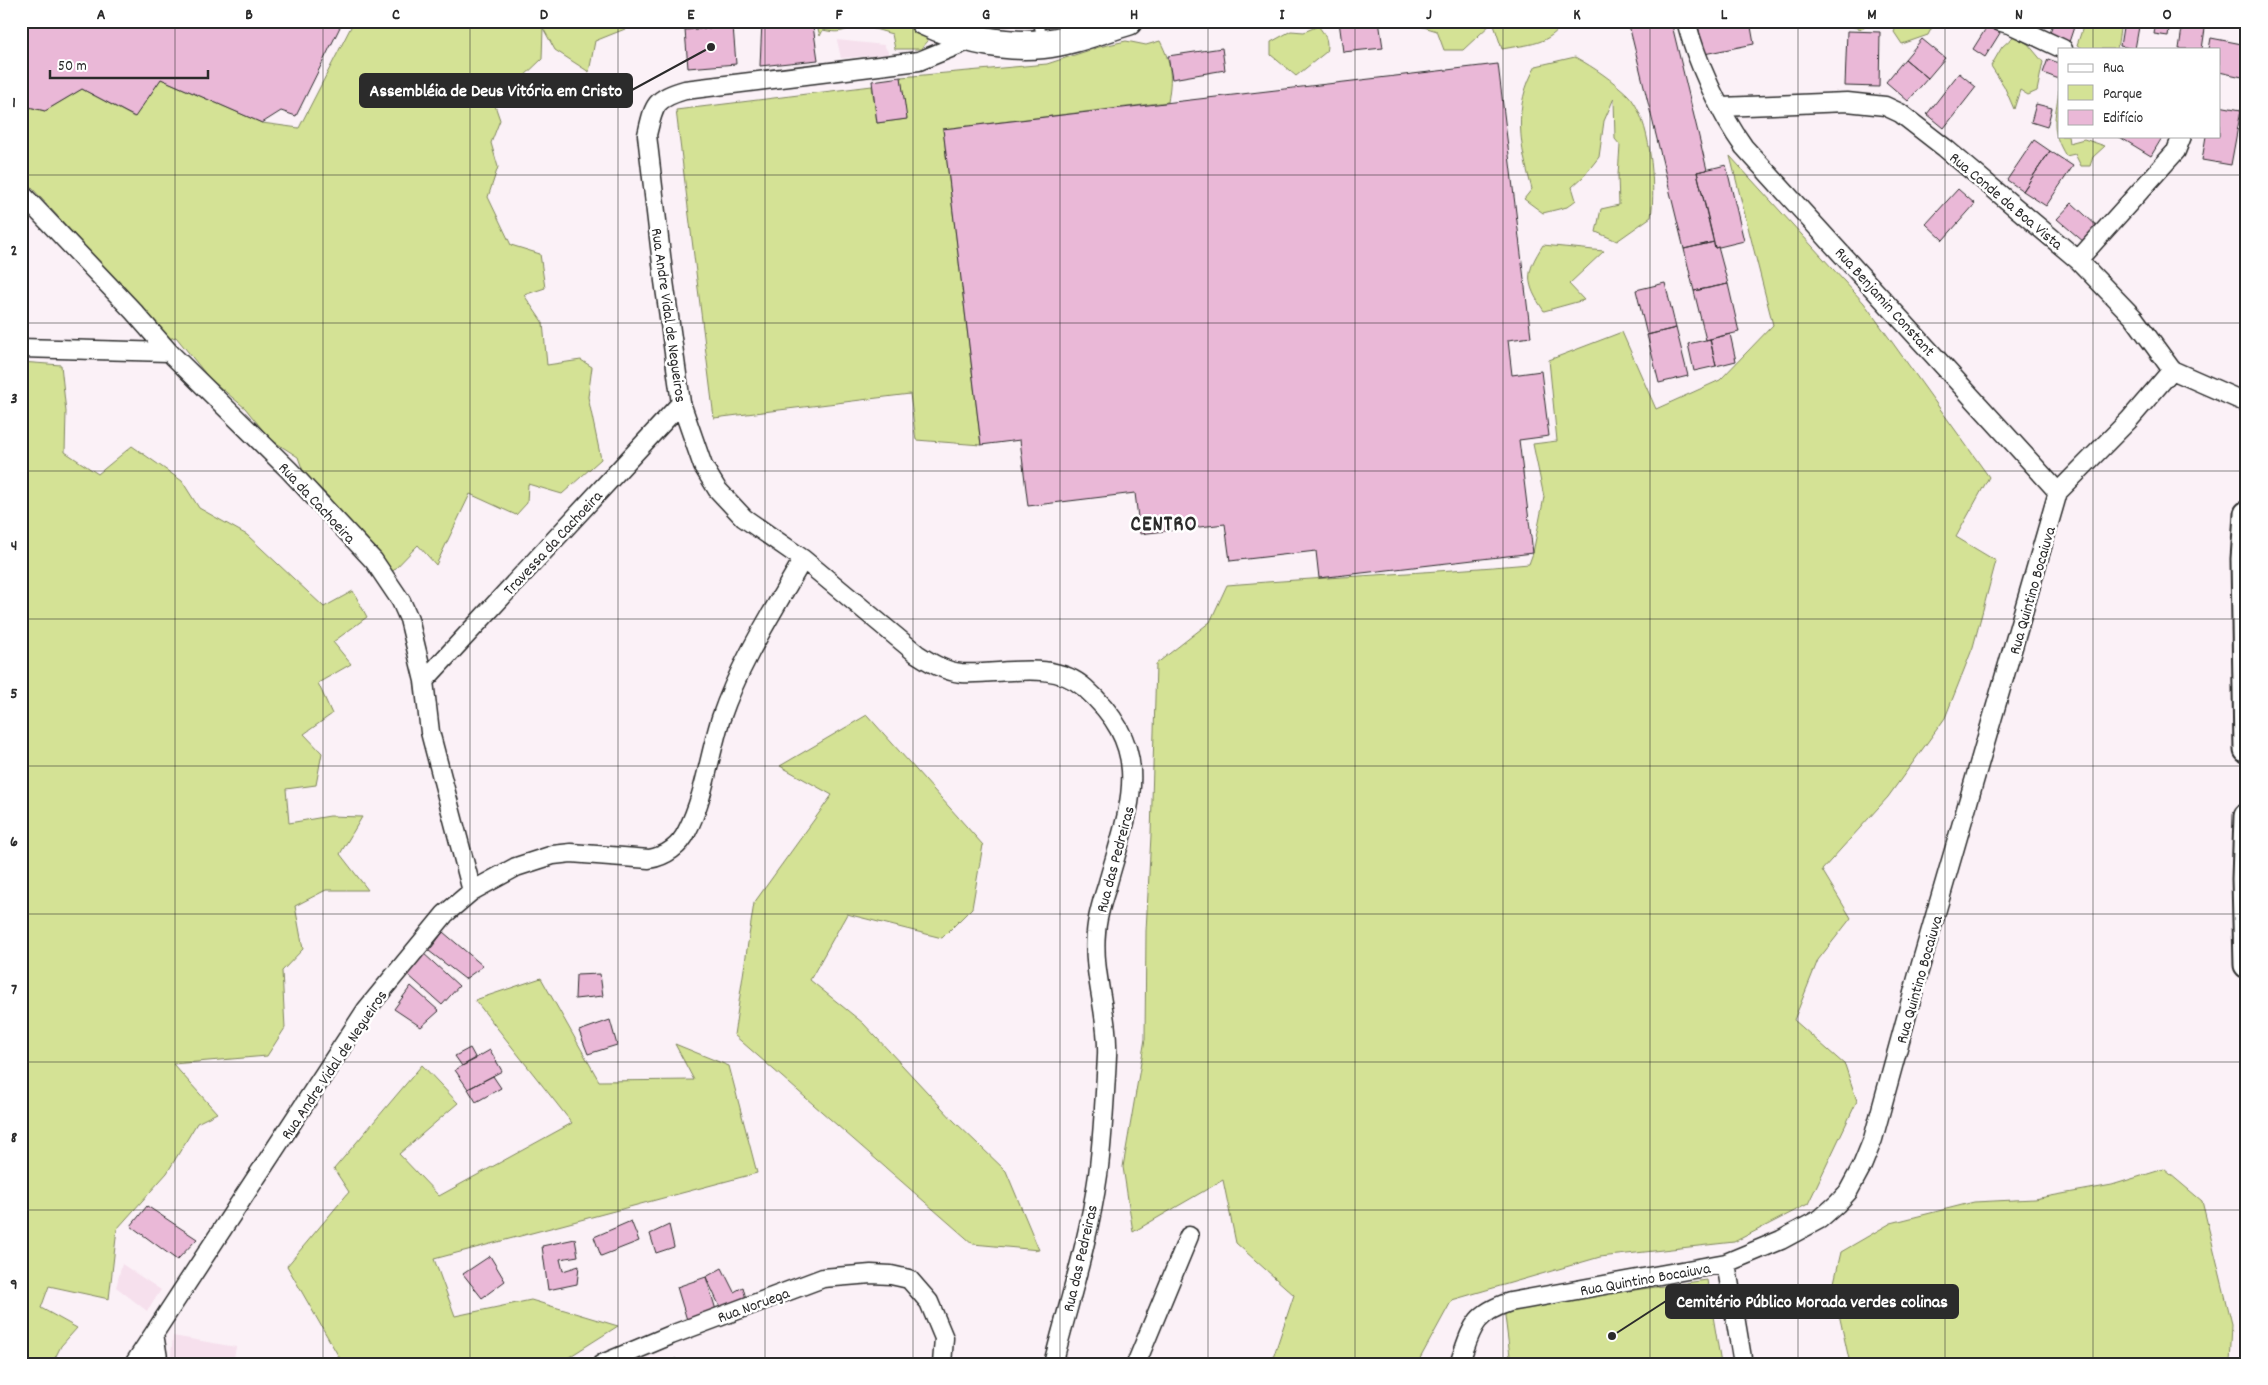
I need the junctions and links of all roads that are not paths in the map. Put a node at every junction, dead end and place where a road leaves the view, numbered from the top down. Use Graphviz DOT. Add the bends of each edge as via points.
graph roads {
  1 [pos="924,21"];
  2 [pos="1128,21"];
  3 [pos="1686,21"];
  4 [pos="1998,21"];
  5 [pos="1041,33"];
  6 [pos="972,39"];
  7 [pos="2061,48"];
  8 [pos="1720,107"];
  9 [pos="2181,138"];
  10 [pos="21,193"];
  11 [pos="2078,260"];
  12 [pos="21,348"];
  13 [pos="169,352"];
  14 [pos="2172,370"];
  15 [pos="681,403"];
  16 [pos="2247,403"];
  17 [pos="2058,492"];
  18 [pos="2247,514"];
  19 [pos="803,559"];
  20 [pos="424,681"];
  21 [pos="2247,750"];
  22 [pos="2247,816"];
  23 [pos="472,891"];
  24 [pos="2247,965"];
  25 [pos="1188,1236"];
  26 [pos="1726,1263"];
  27 [pos="154,1334"];
  28 [pos="134,1364"];
  29 [pos="159,1364"];
  30 [pos="602,1364"];
  31 [pos="942,1364"];
  32 [pos="1053,1364"];
  33 [pos="1136,1364"];
  34 [pos="1459,1364"];
  35 [pos="1743,1364"];
  1 -- 6 [label="main road"];
  2 -- 5 [label="main road"];
  3 -- 8 [label="street, Rua Benjamin Constant" via="1690,38"];
  4 -- 7 [label="street"];
  5 -- 6 [label="main road" via="1008,44"];
  6 -- 15 [label="street, Rua Andre Vidal de Negueiros" via="919,61 684,90 665,96 656,104 647,135"];
  8 -- 11 [label="street, Rua Conde da Boa Vista" via="1846,102 1885,106 1900,113 1945,148"];
  8 -- 17 [label="street, Rua Benjamin Constant" via="1744,147"];
  9 -- 11 [label="street" via="2176,151"];
  10 -- 13 [label="street, Rua da Cachoeira"];
  11 -- 14 [label="street, Rua Conde da Boa Vista" via="2134,318"];
  12 -- 13 [label="street"];
  13 -- 20 [label="street, Rua da Cachoeira" via="289,470 374,561 409,619"];
  14 -- 16 [label="street"];
  14 -- 17 [label="street, Rua Quintino Bocaiuva" via="2129,420"];
  15 -- 19 [label="street, Rua Andre Vidal de Negueiros" via="703,466 717,489 744,518"];
  15 -- 20 [label="street, Travessa da Cachoeira"];
  17 -- 26 [label="street, Rua Quintino Bocaiuva" via="1873,1139 1862,1166 1848,1192 1820,1219"];
  18 -- 21 [label="main road" via="2244,559"];
  19 -- 23 [label="street, Rua Andre Vidal de Negueiros" via="754,648 721,718 697,808 680,842 661,857 649,859 571,853 553,855 516,867"];
  19 -- 32 [label="street, Rua das Pedreiras" via="934,665 960,673 1037,670 1068,677 1083,686 1116,720 1128,746 1133,780 1129,806 1096,934 1107,1053 1098,1175 1079,1266"];
  20 -- 23 [label="street, Rua da Cachoeira" via="430,732"];
  22 -- 24 [label="main road"];
  23 -- 27 [label="street, Rua Andre Vidal de Negueiros" via="445,914 366,1010"];
  25 -- 33 [label="street"];
  26 -- 34 [label="street, Rua Quintino Bocaiuva" via="1492,1307 1477,1320"];
  26 -- 35 [label="street"];
  27 -- 28 [label="street, Rua Andre Vidal de Negueiros"];
  27 -- 29 [label="street"];
  30 -- 31 [label="street, Rua Noruega" via="823,1278 871,1274 909,1279 929,1302 944,1338"];
}
